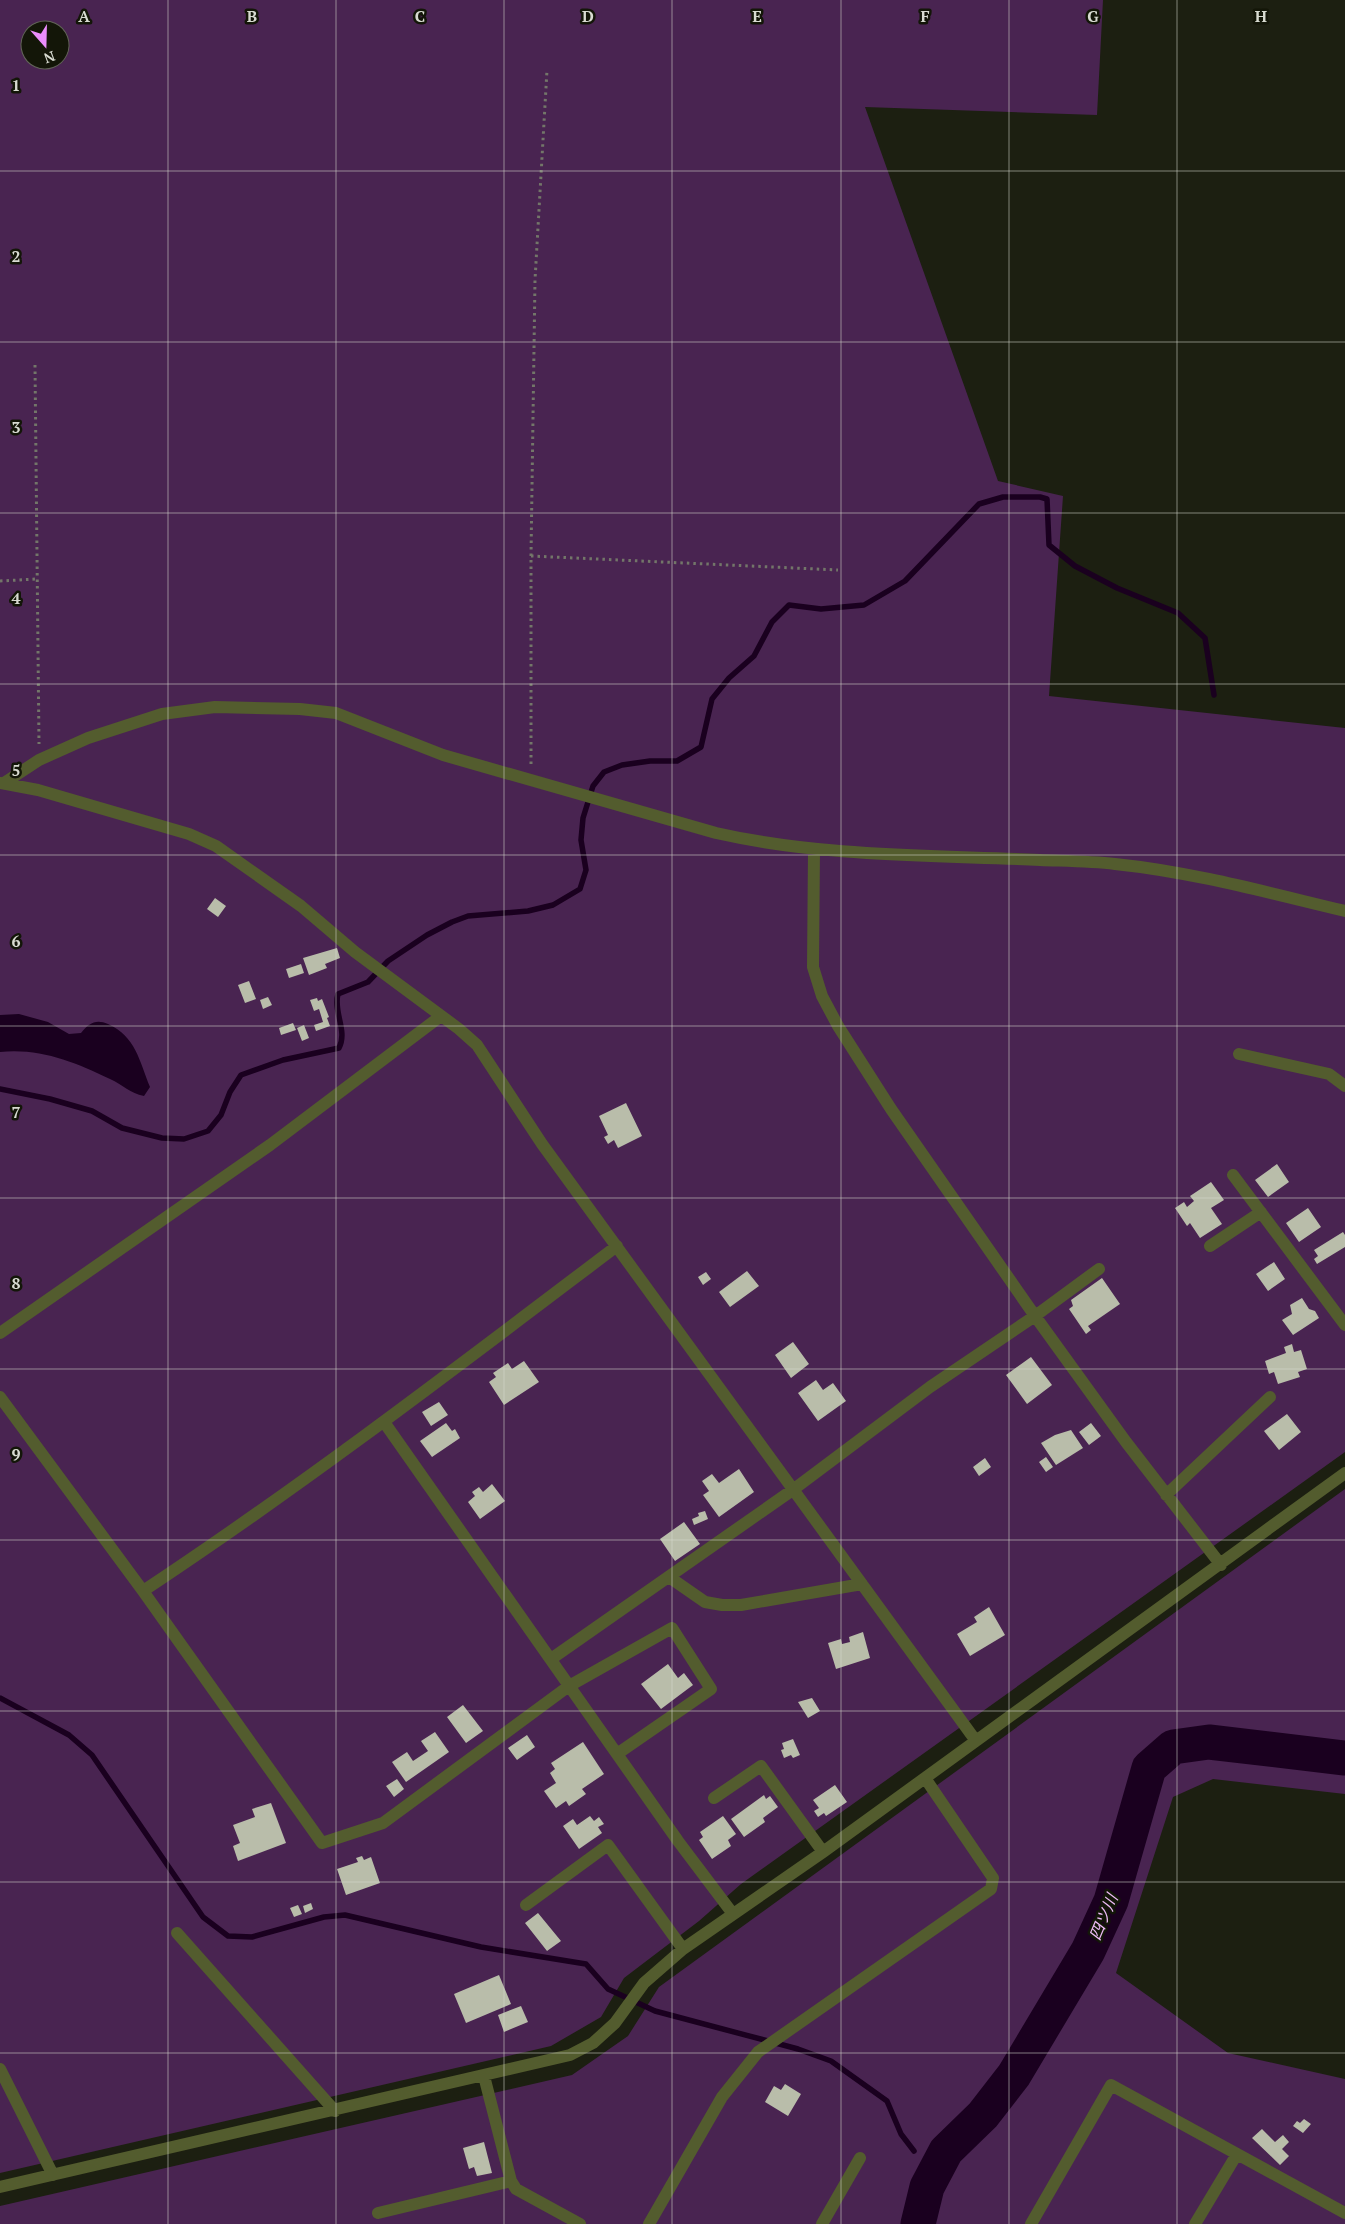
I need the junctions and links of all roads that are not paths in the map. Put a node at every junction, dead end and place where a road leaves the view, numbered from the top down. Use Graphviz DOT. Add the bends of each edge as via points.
graph roads {
  1 [pos="2,783"];
  2 [pos="814,850"];
  3 [pos="1345,911"];
  4 [pos="441,1016"];
  5 [pos="1239,1054"];
  6 [pos="1345,1086"];
  7 [pos="1233,1175"];
  8 [pos="1261,1212"];
  9 [pos="617,1246"];
  10 [pos="1210,1246"];
  11 [pos="1099,1269"];
  12 [pos="1035,1316"];
  13 [pos="1345,1326"];
  14 [pos="0,1333"];
  15 [pos="0,1397"];
  16 [pos="1270,1397"];
  17 [pos="384,1422"];
  18 [pos="1345,1473"];
  19 [pos="794,1489"];
  20 [pos="1166,1495"];
  21 [pos="1221,1565"];
  22 [pos="669,1577"];
  23 [pos="862,1584"];
  24 [pos="143,1591"];
  25 [pos="551,1659"];
  26 [pos="569,1686"];
  27 [pos="976,1741"];
  28 [pos="617,1754"];
  29 [pos="925,1778"];
  30 [pos="714,1798"];
  31 [pos="823,1852"];
  32 [pos="526,1905"];
  33 [pos="733,1914"];
  34 [pos="177,1933"];
  35 [pos="683,1949"];
  36 [pos="0,2069"];
  37 [pos="484,2076"];
  38 [pos="335,2111"];
  39 [pos="1237,2154"];
  40 [pos="860,2158"];
  41 [pos="53,2175"];
  42 [pos="511,2181"];
  43 [pos="0,2187"];
  44 [pos="378,2213"];
  45 [pos="1345,2213"];
  46 [pos="580,2224"];
  47 [pos="649,2224"];
  48 [pos="822,2224"];
  49 [pos="1031,2224"];
  50 [pos="1195,2224"];
  1 -- 2 [label="street" via="39,760 88,738 162,714 215,707 300,709 336,712 443,755 716,833"];
  1 -- 4 [label="street" via="38,790 189,834 216,846 301,906 355,952"];
  2 -- 3 [label="street" via="1114,864 1220,881"];
  2 -- 12 [label="street" via="813,967 822,996 891,1109"];
  4 -- 9 [label="street" via="477,1045 542,1144"];
  4 -- 14 [label="street" via="270,1145"];
  5 -- 6 [label="street" via="1330,1074"];
  7 -- 8 [label="street"];
  8 -- 10 [label="street"];
  8 -- 13 [label="street"];
  9 -- 17 [label="street"];
  9 -- 19 [label="street"];
  11 -- 12 [label="street"];
  12 -- 19 [label="street" via="930,1387"];
  12 -- 20 [label="street"];
  15 -- 24 [label="street"];
  16 -- 20 [label="street"];
  17 -- 24 [label="street" via="218,1542"];
  17 -- 25 [label="street"];
  18 -- 21 [label="street"];
  19 -- 22 [label="street"];
  19 -- 23 [label="street"];
  20 -- 21 [label="street"];
  21 -- 27 [label="street"];
  22 -- 23 [label="street" via="705,1602 722,1605 741,1605"];
  22 -- 25 [label="street"];
  23 -- 27 [label="street"];
  24 -- 26 [label="street" via="322,1843 383,1823"];
  25 -- 26 [label="street"];
  26 -- 28 [label="street"];
  26 -- 28 [label="street" via="672,1628 711,1689"];
  27 -- 29 [label="street"];
  28 -- 33 [label="street"];
  29 -- 31 [label="street"];
  29 -- 47 [label="street" via="993,1878 991,1890 758,2052 722,2097"];
  30 -- 31 [label="street" via="761,1766"];
  31 -- 33 [label="street"];
  32 -- 35 [label="street" via="608,1845"];
  33 -- 35 [label="street"];
  34 -- 38 [label="street"];
  35 -- 37 [label="street" via="644,1982 615,2023 593,2043 570,2055"];
  36 -- 41 [label="street"];
  37 -- 38 [label="street"];
  37 -- 42 [label="street"];
  38 -- 41 [label="street"];
  39 -- 45 [label="street"];
  39 -- 49 [label="street" via="1111,2085"];
  39 -- 50 [label="street"];
  40 -- 48 [label="street"];
  41 -- 43 [label="street"];
  42 -- 44 [label="street"];
  42 -- 46 [label="street" via="516,2188"];
}
